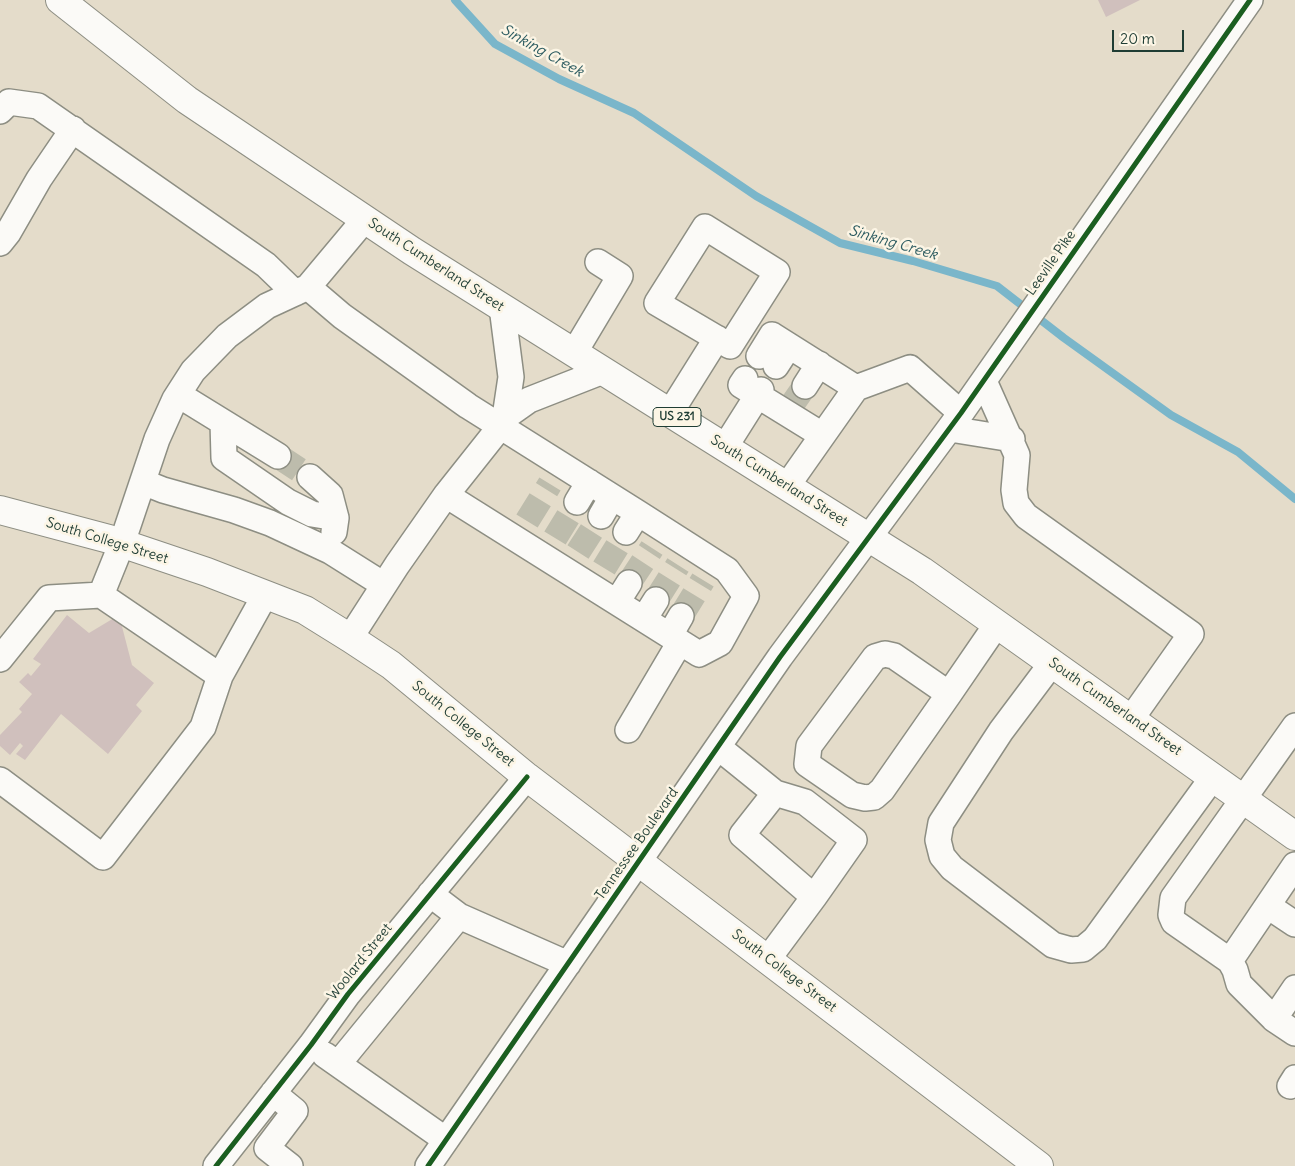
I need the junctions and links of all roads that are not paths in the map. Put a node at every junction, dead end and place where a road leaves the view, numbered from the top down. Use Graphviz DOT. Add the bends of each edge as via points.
graph roads {
  1 [pos="60,0"];
  2 [pos="1244,3"];
  3 [pos="0,111"];
  4 [pos="73,129"];
  5 [pos="365,219"];
  6 [pos="0,243"];
  7 [pos="598,262"];
  8 [pos="301,290"];
  9 [pos="502,307"];
  10 [pos="717,338"];
  11 [pos="574,353"];
  12 [pos="775,356"];
  13 [pos="820,364"];
  14 [pos="603,371"];
  15 [pos="984,381"];
  16 [pos="804,386"];
  17 [pos="856,388"];
  18 [pos="178,395"];
  19 [pos="670,413"];
  20 [pos="956,421"];
  21 [pos="223,422"];
  22 [pos="502,422"];
  23 [pos="822,436"];
  24 [pos="1012,439"];
  25 [pos="725,447"];
  26 [pos="278,456"];
  27 [pos="310,477"];
  28 [pos="143,482"];
  29 [pos="787,486"];
  30 [pos="446,495"];
  31 [pos="0,510"];
  32 [pos="336,518"];
  33 [pos="869,538"];
  34 [pos="122,543"];
  35 [pos="330,551"];
  36 [pos="384,585"];
  37 [pos="101,595"];
  38 [pos="265,595"];
  39 [pos="997,624"];
  40 [pos="677,631"];
  41 [pos="350,638"];
  42 [pos="0,659"];
  43 [pos="1052,663"];
  44 [pos="220,676"];
  45 [pos="949,694"];
  46 [pos="1131,719"];
  47 [pos="1295,726"];
  48 [pos="628,730"];
  49 [pos="718,747"];
  50 [pos="527,777"];
  51 [pos="1213,777"];
  52 [pos="0,780"];
  53 [pos="775,793"];
  54 [pos="1243,799"];
  55 [pos="1295,836"];
  56 [pos="639,861"];
  57 [pos="1295,865"];
  58 [pos="430,894"];
  59 [pos="814,897"];
  60 [pos="1268,906"];
  61 [pos="459,916"];
  62 [pos="1295,924"];
  63 [pos="768,959"];
  64 [pos="1230,961"];
  65 [pos="568,964"];
  66 [pos="1295,988"];
  67 [pos="1274,1019"];
  68 [pos="1295,1033"];
  69 [pos="311,1045"];
  70 [pos="338,1064"];
  71 [pos="273,1093"];
  72 [pos="446,1140"];
  73 [pos="216,1166"];
  74 [pos="290,1166"];
  75 [pos="428,1166"];
  76 [pos="1040,1166"];
  1 -- 5 [label="main road, South Cumberland Street / US 231" via="186,100"];
  2 -- 15 [label="street, Leeville Pike"];
  3 -- 4 [label="street" via="9,102 38,106"];
  4 -- 6 [label="street"];
  4 -- 8 [label="street"];
  5 -- 8 [label="street"];
  5 -- 9 [label="main road, South Cumberland Street / US 231"];
  7 -- 11 [label="street" via="620,276"];
  8 -- 18 [label="street" via="266,306 227,336 193,371"];
  8 -- 22 [label="street" via="468,406"];
  9 -- 11 [label="main road, South Cumberland Street / US 231"];
  9 -- 22 [label="street" via="511,377"];
  10 -- 10 [label="street" via="730,346 777,272 705,227 657,303"];
  10 -- 19 [label="street"];
  11 -- 14 [label="main road, South Cumberland Street / US 231"];
  12 -- 13 [label="street"];
  13 -- 16 [label="street"];
  13 -- 17 [label="street"];
  14 -- 19 [label="main road, South Cumberland Street / US 231"];
  14 -- 22 [label="street" via="529,400"];
  15 -- 20 [label="street, Leeville Pike"];
  15 -- 24 [label="street"];
  17 -- 20 [label="street" via="910,368"];
  17 -- 23 [label="street"];
  18 -- 21 [label="street"];
  18 -- 28 [label="street" via="157,440"];
  19 -- 25 [label="main road, South Cumberland Street / US 231"];
  20 -- 24 [label="street"];
  20 -- 33 [label="street, Leeville Pike"];
  21 -- 26 [label="street"];
  21 -- 32 [label="street" via="224,458 288,502 312,514"];
  22 -- 30 [label="street"];
  22 -- 40 [label="street" via="556,474 583,492 708,571 727,570 746,596 720,643 700,654"];
  23 -- 25 [label="street" via="754,388"];
  23 -- 29 [label="street"];
  24 -- 46 [label="street" via="1017,455 1016,502 1026,516 1191,634"];
  25 -- 29 [label="main road, South Cumberland Street / US 231"];
  27 -- 32 [label="street" via="330,495"];
  28 -- 34 [label="street"];
  28 -- 35 [label="street" via="270,523"];
  29 -- 33 [label="main road, South Cumberland Street / US 231"];
  30 -- 36 [label="street"];
  30 -- 40 [label="street" via="522,530 650,610"];
  31 -- 34 [label="main road, South College Street"];
  32 -- 35 [label="street"];
  33 -- 39 [label="main road, South Cumberland Street / US 231"];
  33 -- 49 [label="street, Tennessee Boulevard" via="780,656"];
  34 -- 37 [label="street"];
  34 -- 38 [label="main road, South College Street"];
  35 -- 36 [label="street"];
  36 -- 41 [label="street"];
  37 -- 42 [label="street" via="49,598"];
  37 -- 44 [label="street"];
  38 -- 41 [label="main road, South College Street" via="305,610"];
  38 -- 44 [label="street"];
  39 -- 43 [label="main road, South Cumberland Street / US 231"];
  39 -- 45 [label="street"];
  40 -- 48 [label="street"];
  41 -- 50 [label="main road, South College Street" via="391,664"];
  43 -- 46 [label="main road, South Cumberland Street / US 231"];
  43 -- 51 [label="street" via="1001,731 941,822 938,840 942,856 952,868 1052,945 1071,950 1083,949 1095,939"];
  44 -- 52 [label="street" via="203,727 103,857"];
  45 -- 45 [label="street" via="874,797 852,795 807,764 810,746 875,657 894,656"];
  46 -- 51 [label="main road, South Cumberland Street / US 231"];
  47 -- 54 [label="street"];
  49 -- 53 [label="street"];
  49 -- 56 [label="street, Tennessee Boulevard"];
  50 -- 56 [label="main road, South College Street"];
  50 -- 58 [label="street, Woolard Street"];
  51 -- 54 [label="main road, South Cumberland Street / US 231"];
  53 -- 59 [label="street" via="742,835"];
  53 -- 59 [label="street" via="805,802 854,840"];
  54 -- 55 [label="main road, South Cumberland Street / US 231"];
  54 -- 64 [label="street" via="1173,898 1171,915 1174,922"];
  56 -- 63 [label="main road, South College Street"];
  56 -- 65 [label="street, Tennessee Boulevard"];
  57 -- 60 [label="street"];
  58 -- 61 [label="street"];
  58 -- 69 [label="street, Woolard Street" via="348,994"];
  59 -- 63 [label="street"];
  60 -- 62 [label="street"];
  60 -- 64 [label="street"];
  61 -- 65 [label="street"];
  61 -- 70 [label="street"];
  63 -- 76 [label="main road, South College Street"];
  64 -- 67 [label="street" via="1239,984"];
  65 -- 72 [label="street, Tennessee Boulevard"];
  66 -- 67 [label="street"];
  67 -- 68 [label="street"];
  69 -- 70 [label="street"];
  69 -- 71 [label="street, Woolard Street"];
  70 -- 72 [label="street"];
  71 -- 73 [label="street, Woolard Street"];
  71 -- 74 [label="street" via="295,1111 267,1148"];
  72 -- 75 [label="street, Tennessee Boulevard"];
}
